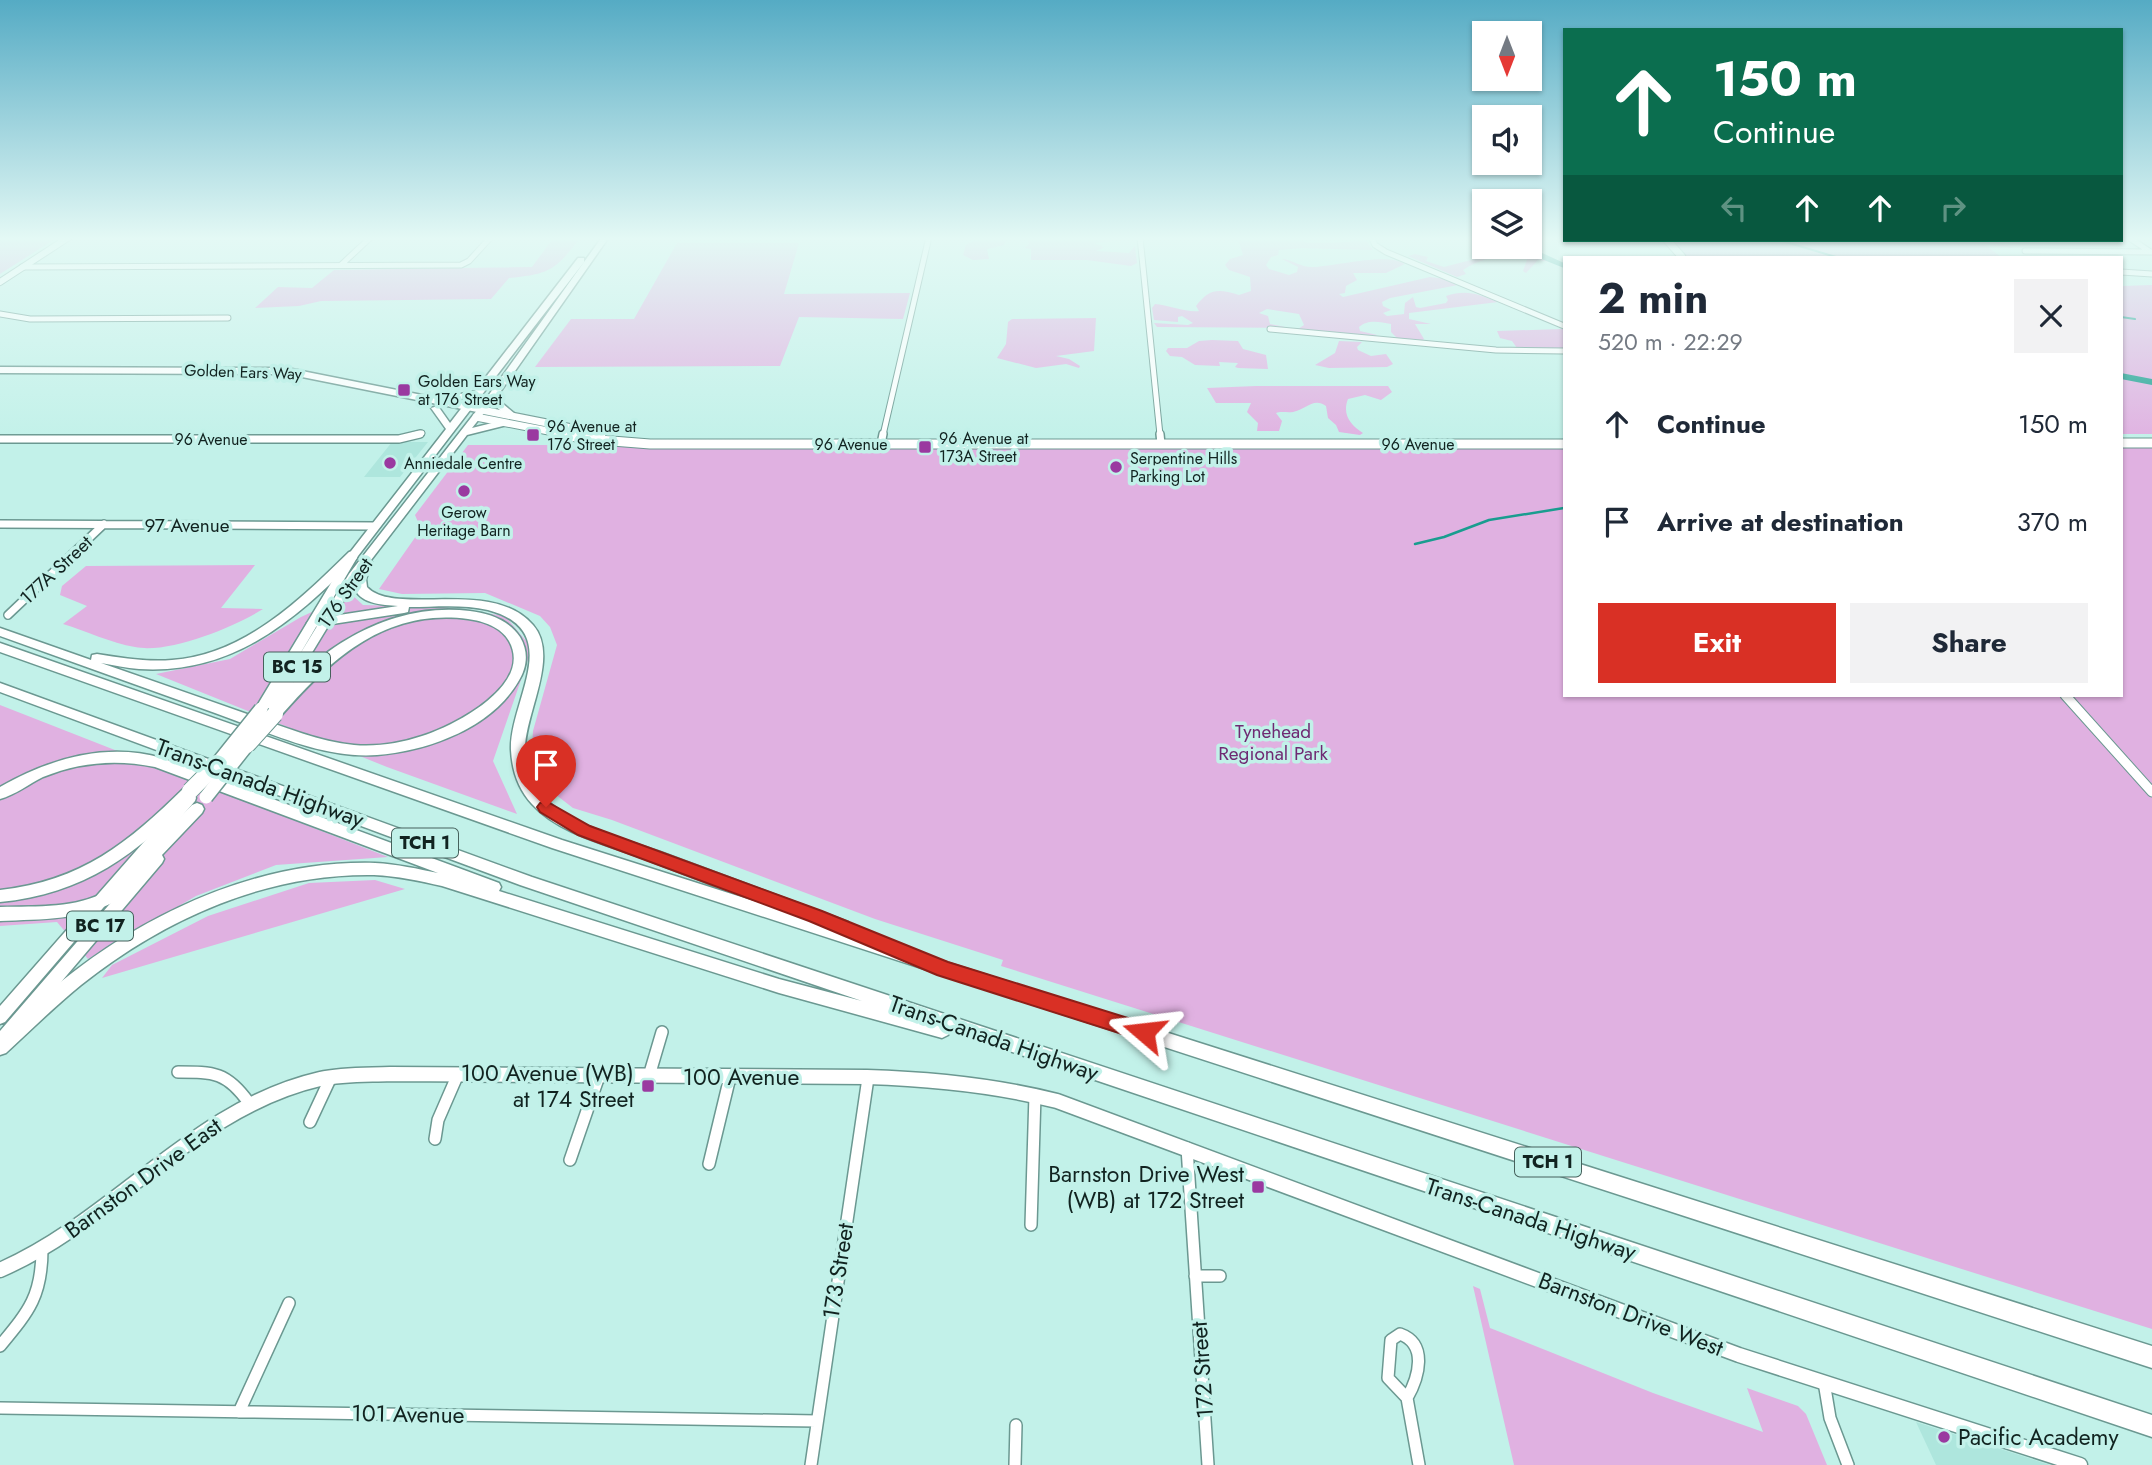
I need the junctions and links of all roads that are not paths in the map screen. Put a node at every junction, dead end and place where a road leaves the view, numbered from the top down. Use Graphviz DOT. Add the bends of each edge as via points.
graph roads {
  1 [pos="545,305"];
  2 [pos="557,305"];
  3 [pos="913,305"];
  4 [pos="1147,305"];
  5 [pos="1514,305"];
  6 [pos="0,314"];
  7 [pos="228,318"];
  8 [pos="1563,326"];
  9 [pos="1270,329"];
  10 [pos="1563,351"];
  11 [pos="0,372"];
  12 [pos="479,393"];
  13 [pos="491,398"];
  14 [pos="437,405"];
  15 [pos="464,411"];
  16 [pos="479,414"];
  17 [pos="508,419"];
  18 [pos="450,429"];
  19 [pos="422,433"];
  20 [pos="465,433"];
  21 [pos="0,439"];
  22 [pos="882,441"];
  23 [pos="1160,441"];
  24 [pos="1563,441"];
  25 [pos="2123,441"];
  26 [pos="2152,441"];
  27 [pos="0,524"];
  28 [pos="104,524"];
  29 [pos="374,526"];
  30 [pos="352,555"];
  31 [pos="366,562"];
  32 [pos="458,603"];
  33 [pos="8,615"];
  34 [pos="318,622"];
  35 [pos="0,631"];
  36 [pos="0,647"];
  37 [pos="0,687"];
  38 [pos="2067,697"];
  39 [pos="269,712"];
  40 [pos="247,745"];
  41 [pos="218,763"];
  42 [pos="2152,792"];
  43 [pos="0,794"];
  44 [pos="197,797"];
  45 [pos="0,896"];
  46 [pos="98,903"];
  47 [pos="0,914"];
  48 [pos="628,936"];
  49 [pos="943,969"];
  50 [pos="0,1017"];
  51 [pos="662,1032"];
  52 [pos="0,1042"];
  53 [pos="0,1048"];
  54 [pos="1082,1068"];
  55 [pos="178,1072"];
  56 [pos="458,1074"];
  57 [pos="599,1076"];
  58 [pos="649,1076"];
  59 [pos="331,1077"];
  60 [pos="730,1077"];
  61 [pos="868,1078"];
  62 [pos="287,1088"];
  63 [pos="1035,1094"];
  64 [pos="249,1103"];
  65 [pos="310,1122"];
  66 [pos="435,1139"];
  67 [pos="1187,1148"];
  68 [pos="570,1160"];
  69 [pos="709,1164"];
  70 [pos="1031,1225"];
  71 [pos="42,1249"];
  72 [pos="0,1270"];
  73 [pos="1195,1276"];
  74 [pos="1220,1276"];
  75 [pos="289,1303"];
  76 [pos="0,1346"];
  77 [pos="2152,1357"];
  78 [pos="1824,1382"];
  79 [pos="1407,1398"];
  80 [pos="0,1408"];
  81 [pos="239,1412"];
  82 [pos="817,1421"];
  83 [pos="1016,1425"];
  84 [pos="2152,1426"];
  85 [pos="811,1465"];
  86 [pos="1014,1465"];
  87 [pos="1208,1465"];
  88 [pos="1419,1465"];
  89 [pos="1848,1465"];
  90 [pos="2080,1465"];
  1 -- 12 [label="main road, 176 Street / BC 15"];
  2 -- 13 [label="main road, 176 Street / BC 15"];
  3 -- 22 [label="street"];
  4 -- 23 [label="street"];
  5 -- 8 [label="street"];
  6 -- 7 [label="street" via="26,319"];
  9 -- 10 [label="street" via="1489,350"];
  11 -- 14 [label="main road, Golden Ears Way" via="261,375"];
  12 -- 14 [label="main road"];
  12 -- 15 [label="main road, 176 Street / BC 15"];
  13 -- 16 [label="main road, 176 Street / BC 15"];
  13 -- 17 [label="main road"];
  14 -- 15 [label="main road, Golden Ears Way"];
  14 -- 18 [label="main road"];
  15 -- 16 [label="main road, Golden Ears Way"];
  15 -- 18 [label="main road, 176 Street / BC 15"];
  16 -- 17 [label="main road, 96 Avenue"];
  16 -- 20 [label="main road, 176 Street / BC 15"];
  17 -- 20 [label="highway"];
  17 -- 22 [label="main road, 96 Avenue" via="621,443"];
  18 -- 29 [label="main road, 176 Street / BC 15"];
  19 -- 21 [label="street, 96 Avenue" via="399,439"];
  20 -- 31 [label="main road, 176 Street / BC 15"];
  22 -- 23 [label="main road, 96 Avenue"];
  23 -- 24 [label="main road, 96 Avenue"];
  25 -- 26 [label="main road"];
  27 -- 28 [label="street, 97 Avenue"];
  28 -- 29 [label="street, 97 Avenue"];
  28 -- 33 [label="street, 177A Street"];
  29 -- 30 [label="main road, 176 Street / BC 15"];
  30 -- 34 [label="main road, 176 Street / BC 15"];
  30 -- 35 [label="highway" via="304,604 269,631 229,650 177,664 122,664"];
  31 -- 32 [label="highway" via="359,584 374,599"];
  31 -- 34 [label="main road, 176 Street / BC 15"];
  32 -- 34 [label="highway"];
  32 -- 49 [label="highway" via="508,612 527,625 536,640 537,666 518,733 517,765 534,797 546,807 584,830 816,916"];
  34 -- 39 [label="main road, 176 Street / BC 15"];
  35 -- 39 [label="highway" via="285,732 355,750 416,743 469,721 513,680 518,646 512,634 488,619 452,613 409,618 375,629 335,652"];
  36 -- 49 [label="highway, Trans-Canada Highway / TCH 1" via="557,844"];
  37 -- 54 [label="highway, Trans-Canada Highway / TCH 1" via="526,881"];
  38 -- 42 [label="street"];
  39 -- 40 [label="highway, bridge"];
  39 -- 41 [label="main road, 176 Street / BC 15, bridge"];
  40 -- 44 [label="main road, bridge"];
  41 -- 44 [label="highway, bridge"];
  43 -- 48 [label="highway" via="69,762 136,757"];
  44 -- 45 [label="highway" via="99,867 51,887"];
  44 -- 46 [label="highway" via="115,894"];
  44 -- 52 [label="main road, BC 17" via="121,901"];
  46 -- 47 [label="highway"];
  46 -- 50 [label="main road, BC 17"];
  48 -- 53 [label="highway" via="417,875 376,869 310,873 232,893 138,937 69,984"];
  48 -- 54 [label="highway" via="779,986"];
  49 -- 77 [label="highway, Trans-Canada Highway / TCH 1"];
  51 -- 58 [label="street"];
  54 -- 84 [label="highway, Trans-Canada Highway / TCH 1"];
  55 -- 64 [label="street" via="227,1076"];
  56 -- 57 [label="street, 100 Avenue"];
  56 -- 59 [label="street, 100 Avenue"];
  56 -- 66 [label="street" via="438,1120"];
  57 -- 58 [label="street, 100 Avenue"];
  57 -- 68 [label="street"];
  58 -- 60 [label="street, 100 Avenue"];
  59 -- 62 [label="street, 100 Avenue"];
  59 -- 65 [label="street"];
  60 -- 61 [label="street, 100 Avenue"];
  60 -- 69 [label="street"];
  61 -- 63 [label="street, 100 Avenue" via="968,1082"];
  61 -- 82 [label="street, 173 Street"];
  62 -- 64 [label="street, Barnston Drive East"];
  63 -- 67 [label="street, 100 Avenue"];
  63 -- 70 [label="street"];
  64 -- 71 [label="street, Barnston Drive East" via="173,1152"];
  67 -- 73 [label="street, 172 Street"];
  67 -- 78 [label="street, Barnston Drive West" via="1739,1355"];
  71 -- 72 [label="street, Barnston Drive East"];
  71 -- 76 [label="street" via="43,1280 38,1296"];
  73 -- 74 [label="street"];
  73 -- 87 [label="street, 172 Street"];
  75 -- 81 [label="street"];
  78 -- 89 [label="street" via="1832,1425"];
  78 -- 90 [label="street, Barnston Drive West"];
  79 -- 88 [label="street"];
  80 -- 81 [label="street, 101 Avenue"];
  81 -- 82 [label="street, 101 Avenue"];
  82 -- 85 [label="street, 173 Street"];
  83 -- 86 [label="street"];
}
